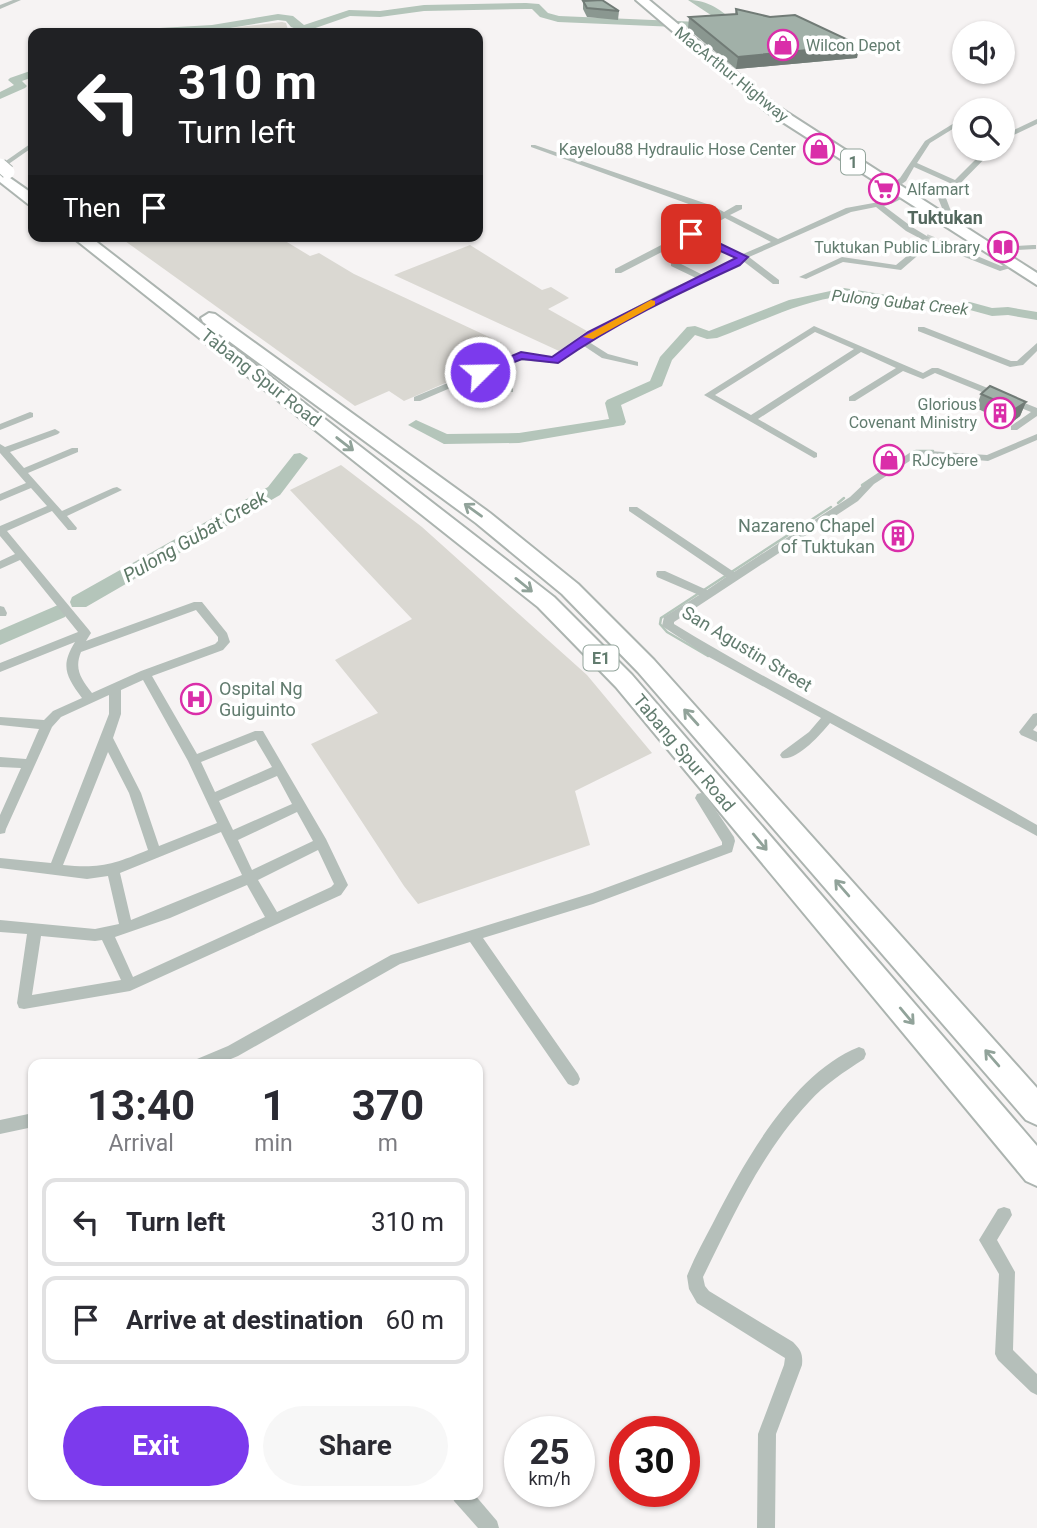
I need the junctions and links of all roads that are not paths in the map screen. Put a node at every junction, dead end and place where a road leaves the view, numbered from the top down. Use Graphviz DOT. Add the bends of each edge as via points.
graph roads {
  1 [pos="18,0"];
  2 [pos="642,0"];
  3 [pos="650,0"];
  4 [pos="0,8"];
  5 [pos="678,27"];
  6 [pos="1037,121"];
  7 [pos="952,126"];
  8 [pos="1015,132"];
  9 [pos="533,146"];
  10 [pos="28,148"];
  11 [pos="978,161"];
  12 [pos="912,163"];
  13 [pos="2,171"];
  14 [pos="956,183"];
  15 [pos="28,187"];
  16 [pos="900,190"];
  17 [pos="28,196"];
  18 [pos="878,205"];
  19 [pos="739,207"];
  20 [pos="725,216"];
  21 [pos="942,217"];
  22 [pos="691,234"];
  23 [pos="776,241"];
  24 [pos="87,242"];
  25 [pos="105,242"];
  26 [pos="1036,247"];
  27 [pos="955,250"];
  28 [pos="999,254"];
  29 [pos="743,257"];
  30 [pos="674,264"];
  31 [pos="1017,265"];
  32 [pos="618,271"];
  33 [pos="803,277"];
  34 [pos="1037,278"];
  35 [pos="705,279"];
  36 [pos="776,282"];
  37 [pos="920,329"];
  38 [pos="584,342"];
  39 [pos="1037,346"];
  40 [pos="860,349"];
  41 [pos="635,364"];
  42 [pos="903,367"];
  43 [pos="480,372"];
  44 [pos="454,381"];
  45 [pos="510,390"];
  46 [pos="417,399"];
  47 [pos="852,399"];
  48 [pos="482,401"];
  49 [pos="1037,412"];
  50 [pos="30,415"];
  51 [pos="752,419"];
  52 [pos="0,427"];
  53 [pos="1014,428"];
  54 [pos="55,432"];
  55 [pos="1037,438"];
  56 [pos="2,449"];
  57 [pos="75,450"];
  58 [pos="814,455"];
  59 [pos="13,462"];
  60 [pos="0,468"];
  61 [pos="22,472"];
  62 [pos="33,484"];
  63 [pos="117,490"];
  64 [pos="0,498"];
  65 [pos="633,509"];
  66 [pos="57,511"];
  67 [pos="72,528"];
  68 [pos="0,530"];
  69 [pos="22,555"];
  70 [pos="0,565"];
  71 [pos="661,574"];
  72 [pos="733,577"];
  73 [pos="706,594"];
  74 [pos="85,633"];
  75 [pos="76,649"];
  76 [pos="0,668"];
  77 [pos="145,674"];
  78 [pos="115,687"];
  79 [pos="89,698"];
  80 [pos="1037,717"];
  81 [pos="829,718"];
  82 [pos="0,720"];
  83 [pos="47,725"];
  84 [pos="106,737"];
  85 [pos="1037,737"];
  86 [pos="786,755"];
  87 [pos="194,760"];
  88 [pos="0,762"];
  89 [pos="29,764"];
  90 [pos="278,770"];
  91 [pos="701,798"];
  92 [pos="211,799"];
  93 [pos="7,800"];
  94 [pos="299,806"];
  95 [pos="0,829"];
  96 [pos="228,831"];
  97 [pos="1037,831"];
  98 [pos="321,843"];
  99 [pos="155,853"];
  100 [pos="0,863"];
  101 [pos="55,869"];
  102 [pos="113,870"];
  103 [pos="250,879"];
  104 [pos="274,919"];
  105 [pos="0,926"];
  106 [pos="35,928"];
  107 [pos="126,928"];
  108 [pos="106,933"];
  109 [pos="473,935"];
  110 [pos="130,985"];
  111 [pos="859,1054"];
  112 [pos="214,1059"];
  113 [pos="573,1079"];
  114 [pos="1037,1110"];
  115 [pos="28,1121"];
  116 [pos="0,1126"];
  117 [pos="1037,1170"];
  118 [pos="1004,1215"];
  119 [pos="1037,1386"];
  120 [pos="466,1500"];
  121 [pos="490,1528"];
  122 [pos="766,1528"];
  1 -- 4 [label="street"];
  2 -- 5 [label="highway, MacArthur Highway / 1"];
  3 -- 5 [label="highway, MacArthur Highway / 1"];
  5 -- 16 [label="highway, MacArthur Highway / 1" via="772,109"];
  6 -- 8 [label="street"];
  7 -- 12 [label="street" via="926,142"];
  9 -- 20 [label="street"];
  10 -- 13 [label="street"];
  11 -- 14 [label="street"];
  12 -- 14 [label="street"];
  12 -- 16 [label="street"];
  13 -- 15 [label="highway"];
  13 -- 17 [label="highway"];
  14 -- 21 [label="street" via="942,198 948,214"];
  16 -- 18 [label="street" via="892,202"];
  16 -- 21 [label="highway, MacArthur Highway / 1"];
  18 -- 23 [label="street" via="849,209"];
  18 -- 33 [label="street" via="927,241 898,268 842,259"];
  19 -- 20 [label="street"];
  20 -- 22 [label="street"];
  20 -- 23 [label="street"];
  21 -- 28 [label="highway, MacArthur Highway / 1"];
  22 -- 29 [label="street"];
  22 -- 32 [label="street"];
  23 -- 29 [label="street"];
  24 -- 117 [label="highway, Tabang Spur Road / E1, one-way" via="546,602 624,681"];
  114 -- 25 [label="highway, Tabang Spur Road / E1, one-way" via="646,666 570,589 483,518"];
  26 -- 28 [label="street"];
  27 -- 31 [label="street" via="1000,269"];
  28 -- 31 [label="highway, MacArthur Highway / 1"];
  29 -- 35 [label="street"];
  29 -- 36 [label="street"];
  30 -- 35 [label="street"];
  31 -- 34 [label="highway, MacArthur Highway / 1"];
  35 -- 38 [label="street" via="671,292"];
  37 -- 39 [label="street" via="1010,364 1020,363"];
  38 -- 41 [label="street" via="605,356"];
  38 -- 43 [label="street" via="554,361 521,356"];
  40 -- 42 [label="street"];
  40 -- 51 [label="street"];
  40 -- 51 [label="street" via="814,330 709,395"];
  42 -- 47 [label="street"];
  42 -- 49 [label="street" via="923,376 942,372"];
  43 -- 44 [label="street"];
  43 -- 45 [label="street"];
  44 -- 46 [label="street"];
  44 -- 48 [label="street"];
  49 -- 53 [label="street"];
  50 -- 52 [label="street"];
  51 -- 58 [label="street"];
  54 -- 56 [label="street"];
  55 -- 72 [label="street, San Agustin Street" via="988,457 917,452"];
  56 -- 59 [label="street"];
  57 -- 61 [label="street"];
  59 -- 60 [label="street"];
  59 -- 61 [label="street"];
  61 -- 62 [label="street"];
  62 -- 64 [label="street"];
  62 -- 66 [label="street"];
  63 -- 66 [label="street"];
  65 -- 72 [label="street"];
  66 -- 67 [label="street"];
  66 -- 68 [label="street"];
  68 -- 69 [label="street"];
  69 -- 70 [label="street"];
  69 -- 74 [label="street"];
  71 -- 73 [label="street"];
  72 -- 73 [label="street, San Agustin Street"];
  73 -- 81 [label="street, San Agustin Street" via="668,620 668,626"];
  74 -- 75 [label="street"];
  74 -- 76 [label="street"];
  75 -- 77 [label="street" via="198,605 224,642"];
  75 -- 79 [label="street" via="69,668"];
  77 -- 78 [label="street"];
  77 -- 87 [label="street"];
  78 -- 79 [label="street"];
  78 -- 84 [label="street" via="115,714"];
  79 -- 83 [label="street" via="57,714"];
  80 -- 85 [label="street" via="1025,732"];
  81 -- 86 [label="street"];
  81 -- 97 [label="street, San Agustin Street"];
  82 -- 83 [label="street"];
  83 -- 89 [label="street"];
  84 -- 99 [label="street" via="135,793"];
  84 -- 101 [label="street"];
  87 -- 90 [label="street" via="259,734"];
  87 -- 92 [label="street"];
  88 -- 89 [label="street"];
  89 -- 93 [label="street"];
  90 -- 92 [label="street"];
  90 -- 94 [label="street"];
  91 -- 109 [label="street" via="729,841 727,848 593,898"];
  92 -- 96 [label="street"];
  93 -- 95 [label="street"];
  94 -- 96 [label="street"];
  94 -- 98 [label="street"];
  96 -- 99 [label="street"];
  96 -- 103 [label="street"];
  98 -- 103 [label="street"];
  98 -- 104 [label="street" via="341,885"];
  99 -- 102 [label="street"];
  100 -- 101 [label="street"];
  101 -- 102 [label="street"];
  102 -- 107 [label="street"];
  103 -- 104 [label="street"];
  103 -- 107 [label="street"];
  104 -- 110 [label="street"];
  105 -- 106 [label="street"];
  106 -- 108 [label="street"];
  106 -- 110 [label="street" via="24,1003"];
  107 -- 108 [label="street"];
  108 -- 110 [label="street"];
  109 -- 112 [label="street" via="396,959"];
  109 -- 113 [label="street"];
  111 -- 122 [label="street" via="824,1075 782,1122 736,1195 695,1276 703,1297 794,1355 767,1434"];
  115 -- 116 [label="street"];
  118 -- 119 [label="street" via="987,1240 1007,1272 1004,1354"];
  120 -- 121 [label="street"];
}
